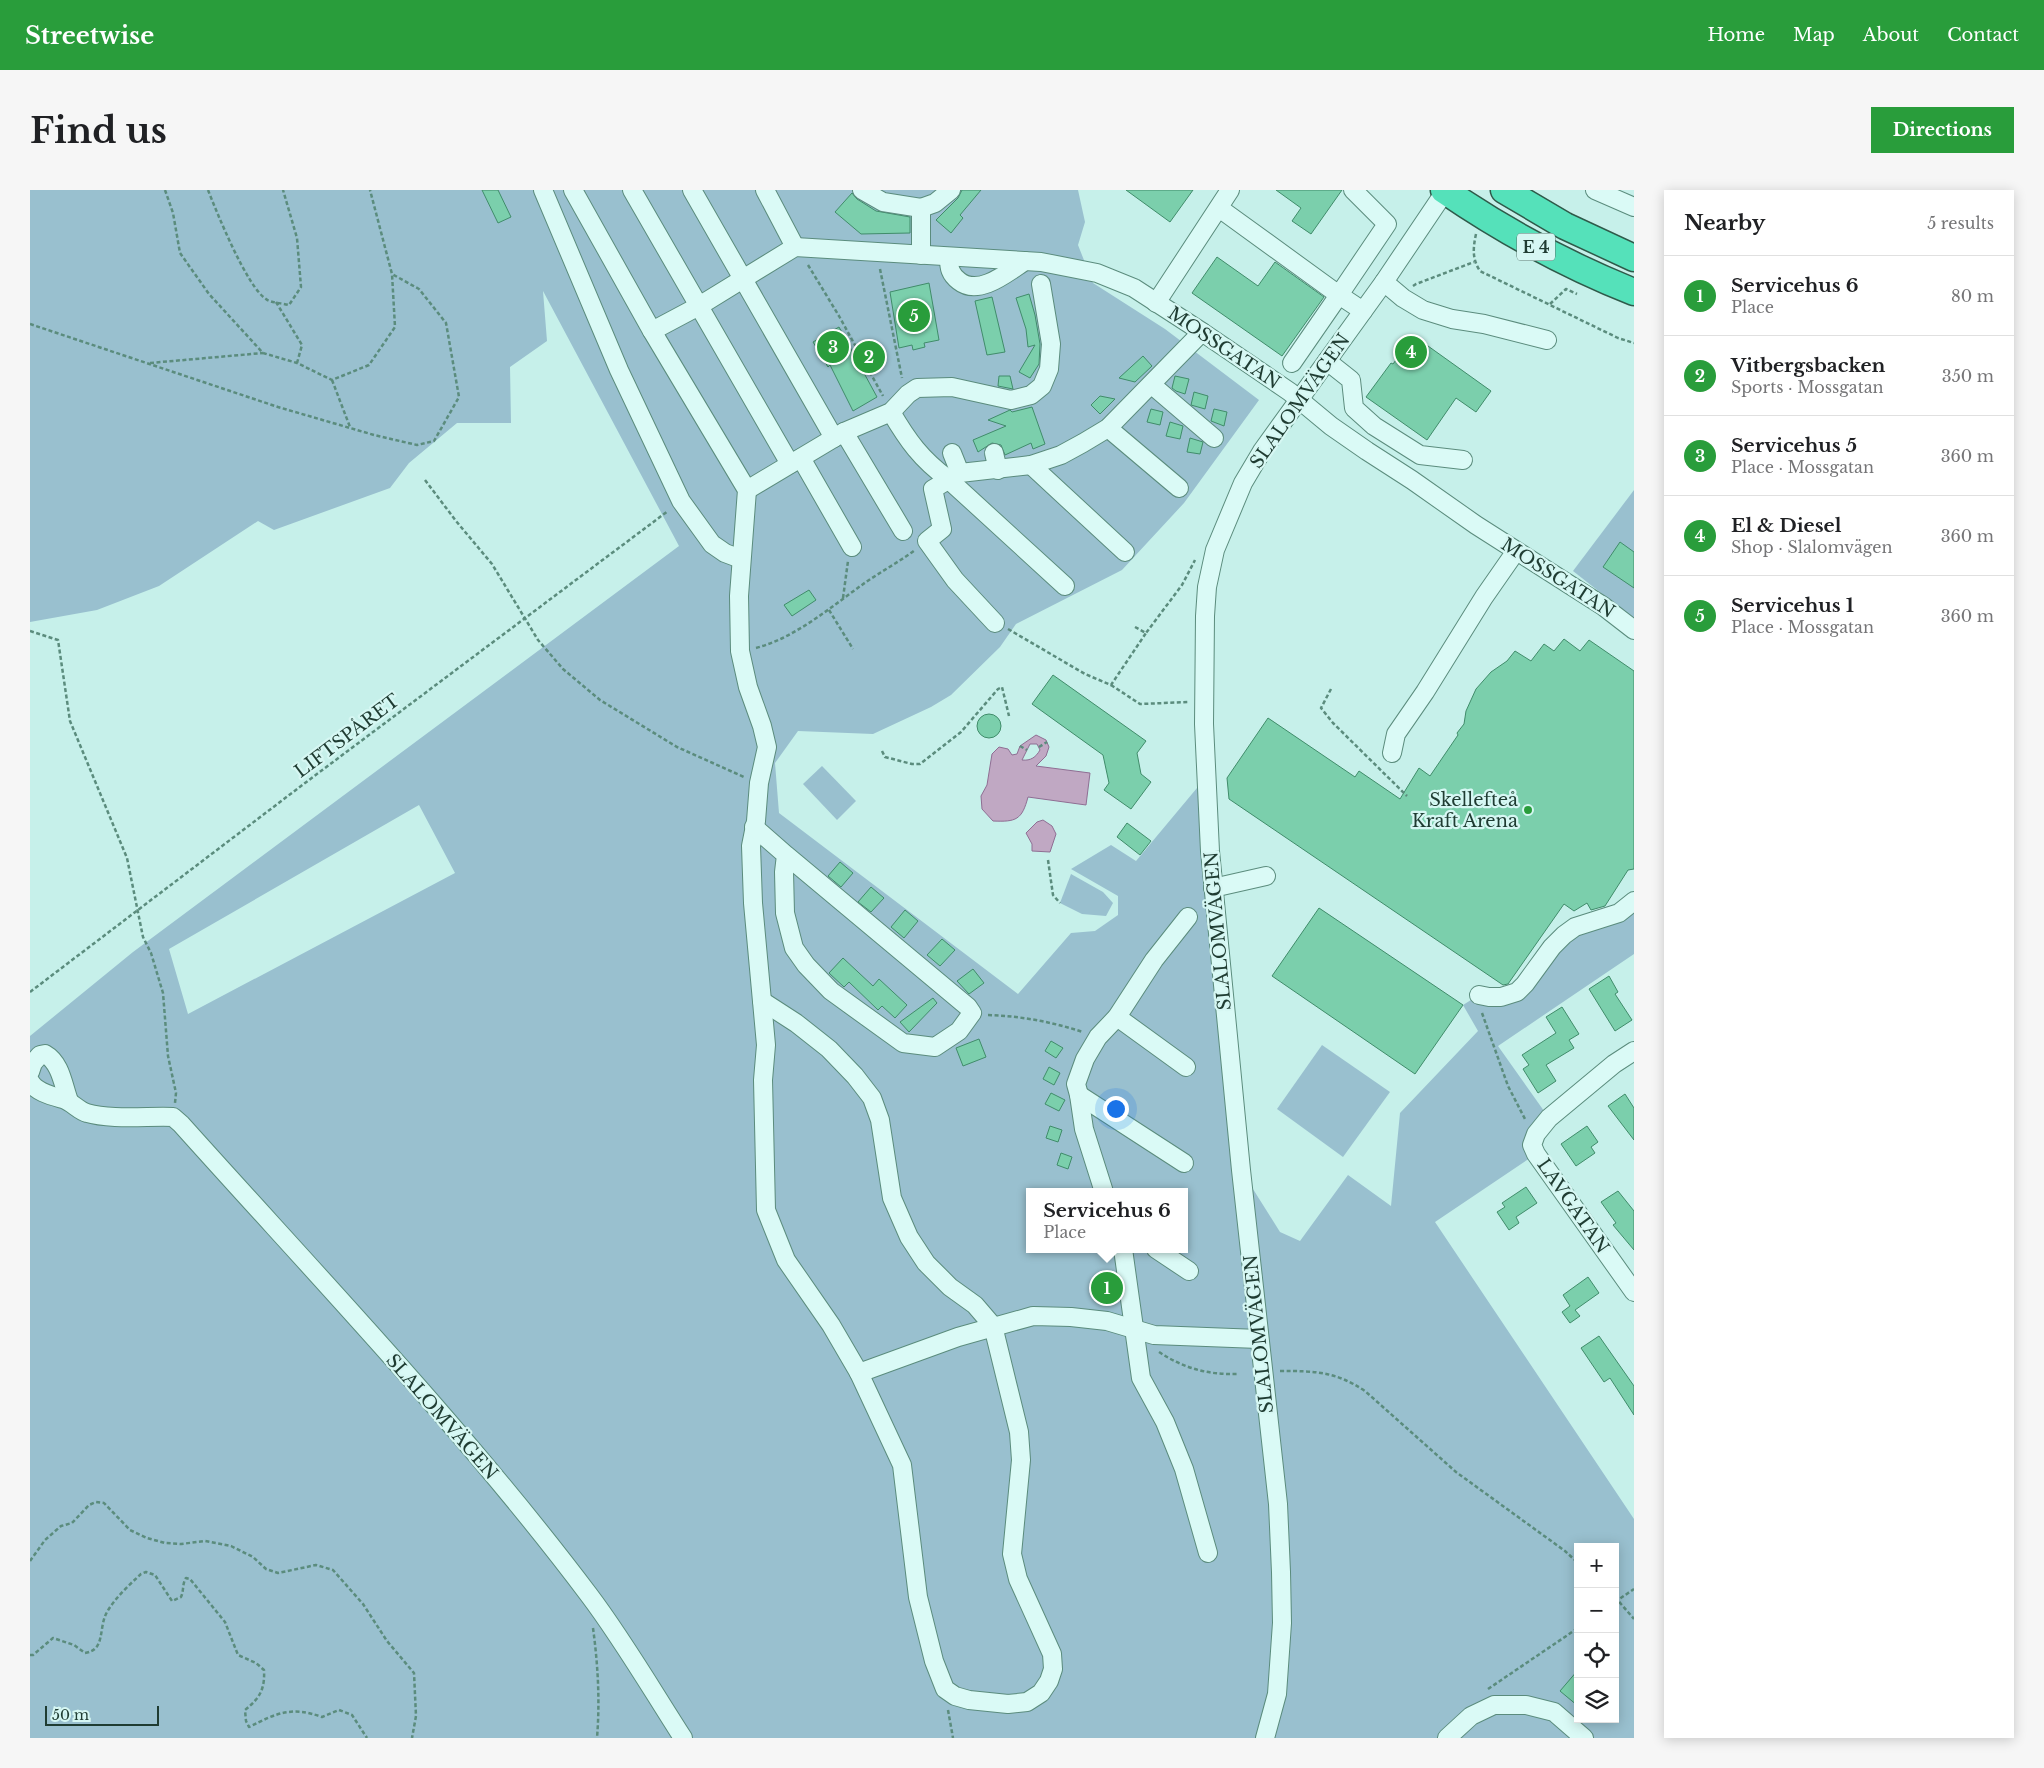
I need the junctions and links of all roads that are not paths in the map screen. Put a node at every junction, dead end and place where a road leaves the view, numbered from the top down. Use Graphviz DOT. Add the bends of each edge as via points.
graph roads {
  1 [pos="543,190"];
  2 [pos="573,190"];
  3 [pos="632,190"];
  4 [pos="692,190"];
  5 [pos="862,190"];
  6 [pos="951,190"];
  7 [pos="1230,190"];
  8 [pos="1353,190"];
  9 [pos="1445,190"];
  10 [pos="1504,190"];
  11 [pos="1595,190"];
  12 [pos="773,195"];
  13 [pos="921,208"];
  14 [pos="1218,208"];
  15 [pos="1634,208"];
  16 [pos="795,247"];
  17 [pos="925,256"];
  18 [pos="949,258"];
  19 [pos="1634,258"];
  20 [pos="1025,261"];
  21 [pos="743,277"];
  22 [pos="1384,282"];
  23 [pos="1041,284"];
  24 [pos="1634,292"];
  25 [pos="1339,295"];
  26 [pos="1156,302"];
  27 [pos="699,306"];
  28 [pos="1363,311"];
  29 [pos="652,331"];
  30 [pos="1202,332"];
  31 [pos="1547,340"];
  32 [pos="1327,361"];
  33 [pos="1292,363"];
  34 [pos="1152,385"];
  35 [pos="1298,399"];
  36 [pos="892,412"];
  37 [pos="1108,428"];
  38 [pos="839,435"];
  39 [pos="1214,438"];
  40 [pos="952,453"];
  41 [pos="994,453"];
  42 [pos="1464,460"];
  43 [pos="796,461"];
  44 [pos="1032,465"];
  45 [pos="998,470"];
  46 [pos="954,476"];
  47 [pos="1179,488"];
  48 [pos="747,490"];
  49 [pos="903,531"];
  50 [pos="852,547"];
  51 [pos="1516,551"];
  52 [pos="1125,552"];
  53 [pos="741,558"];
  54 [pos="1065,586"];
  55 [pos="995,623"];
  56 [pos="1634,630"];
  57 [pos="1392,753"];
  58 [pos="754,827"];
  59 [pos="786,855"];
  60 [pos="1266,876"];
  61 [pos="1213,888"];
  62 [pos="1634,900"];
  63 [pos="1188,917"];
  64 [pos="1479,995"];
  65 [pos="762,1001"];
  66 [pos="1117,1018"];
  67 [pos="1634,1051"];
  68 [pos="1186,1067"];
  69 [pos="30,1072"];
  70 [pos="30,1081"];
  71 [pos="1079,1095"];
  72 [pos="69,1101"];
  73 [pos="1184,1163"];
  74 [pos="1103,1188"];
  75 [pos="1124,1253"];
  76 [pos="1162,1253"];
  77 [pos="1190,1271"];
  78 [pos="1634,1292"];
  79 [pos="992,1326"];
  80 [pos="1134,1328"];
  81 [pos="1260,1339"];
  82 [pos="859,1373"];
  83 [pos="1208,1553"];
  84 [pos="683,1738"];
  85 [pos="1265,1738"];
  86 [pos="1447,1738"];
  87 [pos="1584,1738"];
  1 -- 53 [label="street" via="619,370 681,501 712,544"];
  2 -- 29 [label="street"];
  3 -- 27 [label="street"];
  4 -- 21 [label="street"];
  5 -- 13 [label="street" via="883,202"];
  6 -- 13 [label="street" via="935,203"];
  7 -- 14 [label="street"];
  8 -- 25 [label="street" via="1387,224"];
  9 -- 22 [label="street, SLALOMVÄGEN"];
  9 -- 24 [label="highway, E 4" via="1538,249"];
  10 -- 19 [label="highway, E 4" via="1566,226"];
  11 -- 15 [label="street"];
  12 -- 16 [label="street"];
  13 -- 17 [label="street"];
  14 -- 25 [label="street"];
  14 -- 26 [label="street"];
  16 -- 17 [label="street, MOSSGATAN"];
  16 -- 21 [label="street"];
  17 -- 18 [label="street, MOSSGATAN"];
  18 -- 20 [label="street, MOSSGATAN"];
  18 -- 20 [label="street" via="953,276 963,284 976,287"];
  20 -- 26 [label="street, MOSSGATAN" via="1097,273 1134,288"];
  21 -- 27 [label="street"];
  21 -- 38 [label="street"];
  22 -- 28 [label="street, SLALOMVÄGEN"];
  22 -- 31 [label="street" via="1423,310"];
  23 -- 36 [label="street" via="1051,344 1050,369 1042,386 1031,395 1011,400 952,387 917,388"];
  25 -- 28 [label="street"];
  25 -- 33 [label="street"];
  26 -- 30 [label="street, MOSSGATAN"];
  27 -- 29 [label="street"];
  27 -- 43 [label="street"];
  28 -- 32 [label="street, SLALOMVÄGEN"];
  29 -- 48 [label="street"];
  30 -- 34 [label="street"];
  30 -- 35 [label="street, MOSSGATAN"];
  32 -- 35 [label="street, SLALOMVÄGEN"];
  32 -- 42 [label="street" via="1351,380 1354,408 1374,426 1420,455"];
  34 -- 37 [label="street"];
  34 -- 39 [label="street"];
  35 -- 51 [label="street, MOSSGATAN" via="1366,451"];
  35 -- 61 [label="street, SLALOMVÄGEN" via="1266,443 1243,484 1216,550 1207,587 1204,702"];
  36 -- 38 [label="street"];
  36 -- 46 [label="street" via="908,441 930,466"];
  37 -- 44 [label="street" via="1061,455"];
  37 -- 47 [label="street"];
  38 -- 43 [label="street"];
  38 -- 49 [label="street"];
  40 -- 46 [label="street"];
  41 -- 45 [label="street"];
  43 -- 48 [label="street"];
  43 -- 50 [label="street"];
  44 -- 45 [label="street"];
  44 -- 52 [label="street"];
  45 -- 46 [label="street"];
  46 -- 54 [label="street"];
  46 -- 55 [label="street" via="933,489 942,528 927,541 954,580"];
  48 -- 53 [label="street"];
  51 -- 56 [label="street, MOSSGATAN" via="1603,606"];
  51 -- 57 [label="street" via="1396,734"];
  53 -- 58 [label="street" via="738,596 740,651 766,748"];
  58 -- 59 [label="street"];
  58 -- 65 [label="street" via="751,867"];
  59 -- 59 [label="street" via="785,913 794,948 806,966 831,991 904,1043 935,1047 966,1023 972,1013 961,1001"];
  60 -- 61 [label="street"];
  61 -- 81 [label="street, SLALOMVÄGEN"];
  62 -- 64 [label="street" via="1619,913 1575,927 1564,935 1517,992 1501,997"];
  63 -- 66 [label="street" via="1154,960"];
  65 -- 79 [label="street" via="829,1049 872,1098 880,1120 892,1198 909,1237 926,1263 950,1287 975,1305"];
  65 -- 82 [label="street" via="766,1045 763,1080 766,1210 786,1260 831,1325"];
  66 -- 68 [label="street"];
  66 -- 71 [label="street" via="1098,1038 1085,1060 1076,1084"];
  67 -- 78 [label="street, LAVGATAN" via="1549,1118 1532,1145"];
  69 -- 72 [label="street" via="40,1054 50,1057 59,1071"];
  70 -- 72 [label="street" via="44,1093"];
  71 -- 73 [label="street"];
  71 -- 74 [label="street" via="1084,1129"];
  72 -- 84 [label="street, SLALOMVÄGEN" via="85,1113 173,1117 445,1418 588,1595"];
  75 -- 80 [label="street"];
  76 -- 77 [label="street"];
  79 -- 80 [label="street" via="1033,1316 1052,1316 1107,1321"];
  79 -- 82 [label="street"];
  79 -- 82 [label="street" via="1019,1432 1021,1460 1012,1554 1018,1579 1052,1654 1050,1681 1027,1702 1008,1704 969,1700 945,1689 934,1661 918,1597 902,1465"];
  80 -- 81 [label="street" via="1154,1335"];
  80 -- 83 [label="street" via="1141,1378 1166,1422 1184,1469"];
  81 -- 85 [label="street, SLALOMVÄGEN" via="1278,1504 1282,1623 1277,1694"];
  86 -- 87 [label="street" via="1471,1716 1494,1705 1526,1705 1554,1712"];
}
